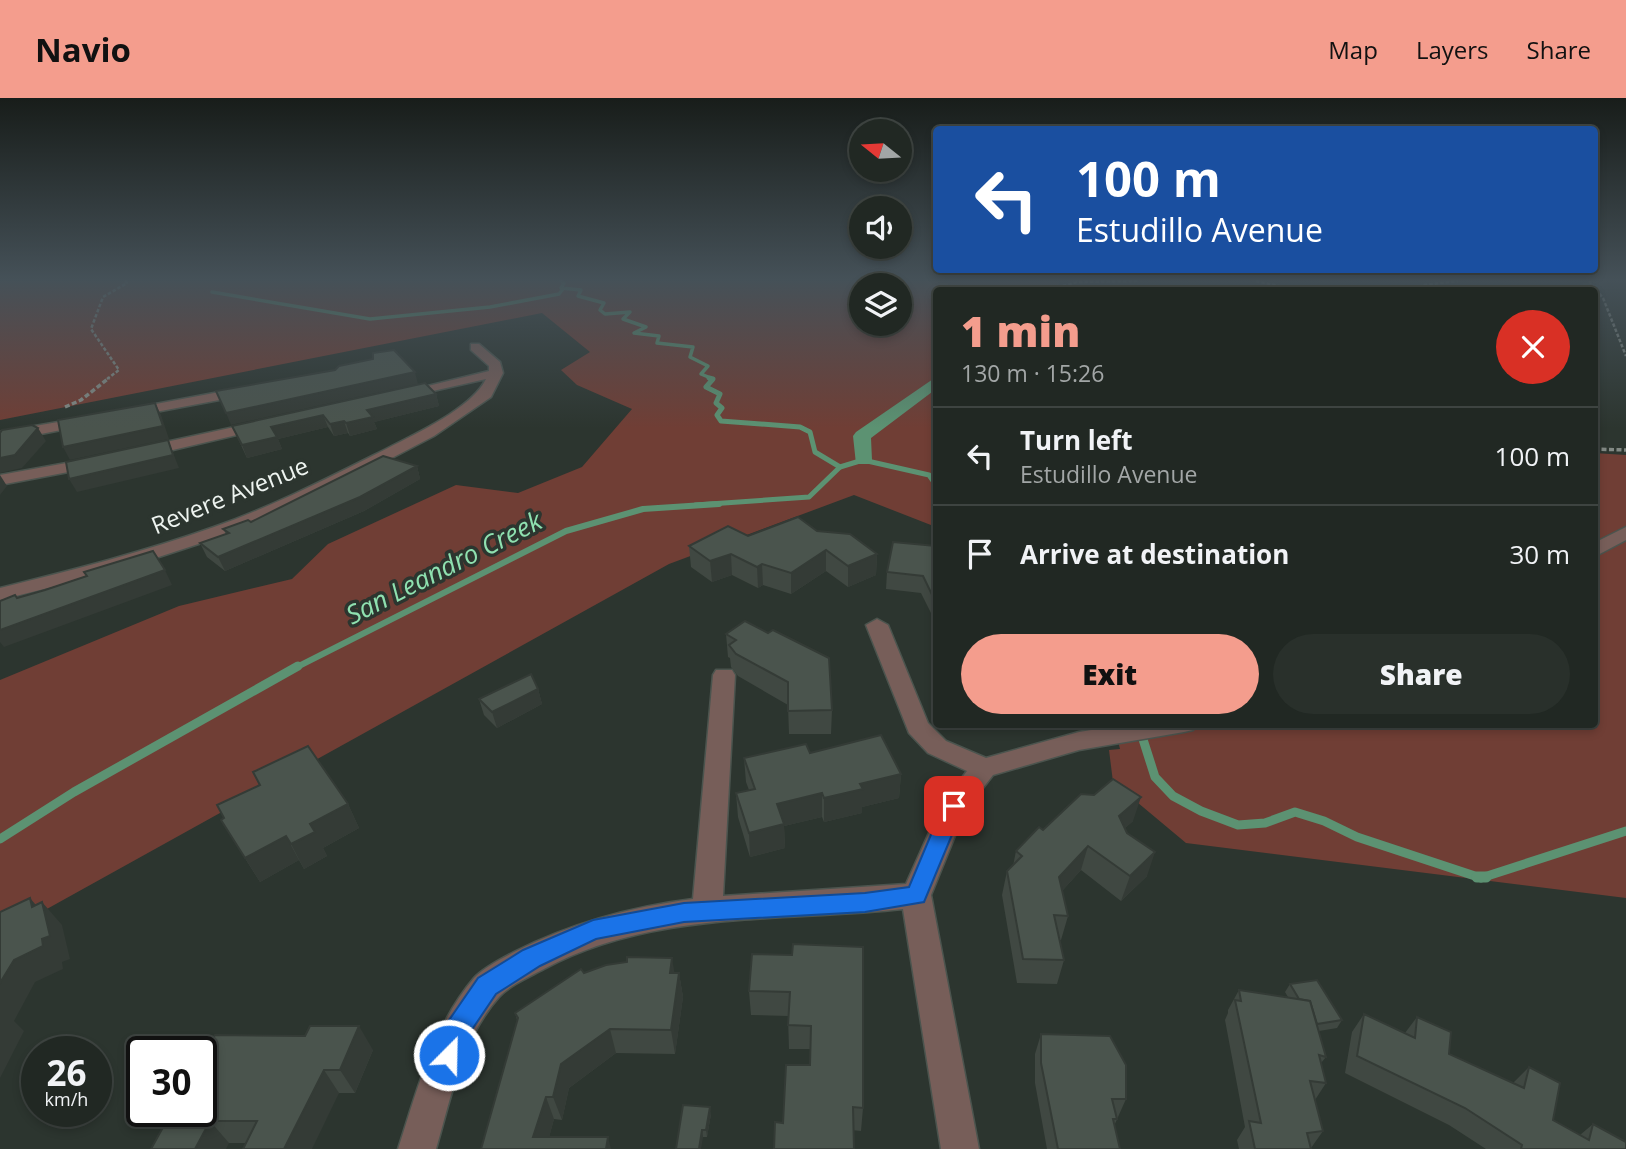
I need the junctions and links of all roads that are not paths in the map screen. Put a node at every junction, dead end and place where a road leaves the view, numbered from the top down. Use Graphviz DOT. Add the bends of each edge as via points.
graph roads {
  1 [pos="475,347"];
  2 [pos="495,373"];
  3 [pos="260,389"];
  4 [pos="383,398"];
  5 [pos="276,422"];
  6 [pos="0,438"];
  7 [pos="0,480"];
  8 [pos="1626,532"];
  9 [pos="1598,549"];
  10 [pos="0,594"];
  11 [pos="877,625"];
  12 [pos="724,675"];
  13 [pos="1163,728"];
  14 [pos="984,768"];
  15 [pos="916,895"];
  16 [pos="707,911"];
  17 [pos="418,1149"];
  18 [pos="960,1149"];
  1 -- 2 [label="street" via="495,365"];
  2 -- 4 [label="street"];
  2 -- 10 [label="street, Revere Avenue" via="486,394 429,433 280,505 109,567"];
  3 -- 6 [label="street"];
  5 -- 7 [label="street"];
  8 -- 9 [label="street"];
  11 -- 14 [label="street" via="918,727 937,747"];
  12 -- 16 [label="street"];
  13 -- 14 [label="street" via="1079,741"];
  14 -- 15 [label="street" via="954,806"];
  15 -- 16 [label="street"];
  15 -- 18 [label="street"];
  16 -- 17 [label="street" via="593,930 531,958 487,986 456,1032"];
}
